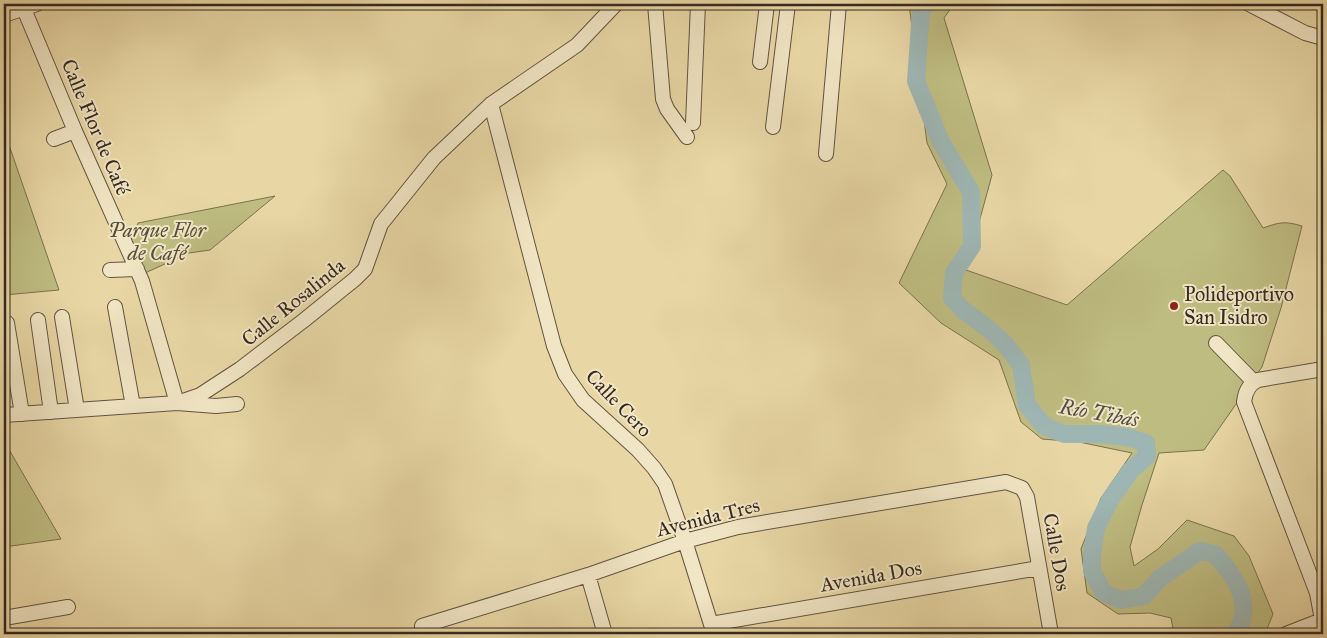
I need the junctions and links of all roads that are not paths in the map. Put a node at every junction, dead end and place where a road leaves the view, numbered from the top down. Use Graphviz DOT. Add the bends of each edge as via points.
graph roads {
  1 [pos="616,4"];
  2 [pos="655,4"];
  3 [pos="698,4"];
  4 [pos="768,4"];
  5 [pos="788,4"];
  6 [pos="839,4"];
  7 [pos="1249,4"];
  8 [pos="31,6"];
  9 [pos="4,15"];
  10 [pos="1323,38"];
  11 [pos="760,62"];
  12 [pos="492,104"];
  13 [pos="693,123"];
  14 [pos="773,127"];
  15 [pos="75,131"];
  16 [pos="687,137"];
  17 [pos="54,139"];
  18 [pos="826,154"];
  19 [pos="137,269"];
  20 [pos="110,270"];
  21 [pos="115,307"];
  22 [pos="62,317"];
  23 [pos="38,320"];
  24 [pos="7,323"];
  25 [pos="17,336"];
  26 [pos="1216,343"];
  27 [pos="1323,369"];
  28 [pos="1254,382"];
  29 [pos="177,403"];
  30 [pos="237,404"];
  31 [pos="132,406"];
  32 [pos="76,410"];
  33 [pos="50,412"];
  34 [pos="25,414"];
  35 [pos="4,415"];
  36 [pos="1013,484"];
  37 [pos="685,541"];
  38 [pos="1039,568"];
  39 [pos="588,575"];
  40 [pos="68,607"];
  41 [pos="4,618"];
  42 [pos="1323,623"];
  43 [pos="422,626"];
  44 [pos="712,629"];
  45 [pos="605,634"];
  46 [pos="1051,634"];
  47 [pos="1286,634"];
  1 -- 12 [label="street, Calle Rosalinda" via="577,45"];
  2 -- 16 [label="street" via="664,99 667,109"];
  3 -- 13 [label="street"];
  4 -- 11 [label="street"];
  5 -- 14 [label="street"];
  6 -- 18 [label="street"];
  7 -- 10 [label="street"];
  8 -- 9 [label="street"];
  8 -- 15 [label="street, Calle Flor de Café"];
  12 -- 29 [label="street, Calle Rosalinda" via="434,158 393,208 381,224 365,269 310,316 240,368 200,395"];
  12 -- 37 [label="street, Calle Cero" via="554,346 565,374 583,400 654,468 665,484"];
  15 -- 17 [label="street"];
  15 -- 19 [label="street, Calle Flor de Café"];
  19 -- 20 [label="street"];
  19 -- 29 [label="street, Calle Flor de Café"];
  21 -- 31 [label="street"];
  22 -- 32 [label="street"];
  23 -- 33 [label="street"];
  24 -- 34 [label="street"];
  25 -- 34 [label="street"];
  26 -- 28 [label="street"];
  27 -- 28 [label="street"];
  28 -- 42 [label="street" via="1247,390 1244,402 1317,593"];
  29 -- 30 [label="street"];
  29 -- 31 [label="street, Calle Rosalinda"];
  31 -- 32 [label="street, Calle Rosalinda"];
  32 -- 33 [label="street, Calle Rosalinda"];
  33 -- 34 [label="street, Calle Rosalinda"];
  34 -- 35 [label="street, Calle Rosalinda"];
  36 -- 37 [label="street, Avenida Tres" via="991,484 738,527"];
  36 -- 38 [label="street, Calle Dos" via="1022,488 1027,497"];
  37 -- 39 [label="street, Avenida Tres"];
  37 -- 44 [label="street, Calle Cero"];
  38 -- 44 [label="street, Avenida Dos"];
  38 -- 46 [label="street, Calle Dos"];
  39 -- 43 [label="street, Avenida Tres"];
  39 -- 45 [label="street"];
  40 -- 41 [label="street"];
  42 -- 47 [label="street"];
}
